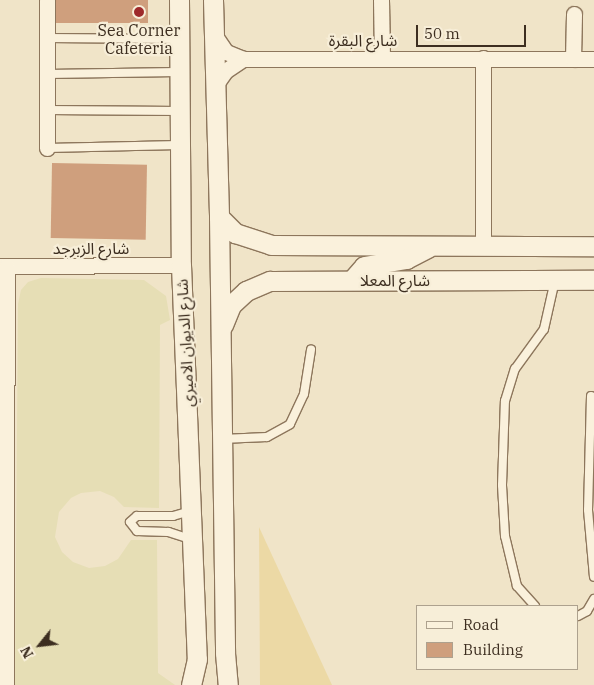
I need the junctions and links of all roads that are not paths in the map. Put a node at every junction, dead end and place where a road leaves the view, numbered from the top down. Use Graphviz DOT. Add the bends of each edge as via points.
graph roads {
  1 [pos="47,0"];
  2 [pos="179,0"];
  3 [pos="381,0"];
  4 [pos="215,3"];
  5 [pos="574,14"];
  6 [pos="213,33"];
  7 [pos="47,38"];
  8 [pos="180,39"];
  9 [pos="382,57"];
  10 [pos="483,58"];
  11 [pos="243,59"];
  12 [pos="573,59"];
  13 [pos="594,59"];
  14 [pos="180,72"];
  15 [pos="47,74"];
  16 [pos="214,87"];
  17 [pos="47,110"];
  18 [pos="181,111"];
  19 [pos="181,145"];
  20 [pos="47,148"];
  21 [pos="219,217"];
  22 [pos="431,246"];
  23 [pos="484,246"];
  24 [pos="594,246"];
  25 [pos="181,265"];
  26 [pos="3,266"];
  27 [pos="352,280"];
  28 [pos="555,280"];
  29 [pos="594,280"];
  30 [pos="220,330"];
  31 [pos="311,350"];
  32 [pos="591,396"];
  33 [pos="222,439"];
  34 [pos="192,510"];
  35 [pos="193,541"];
  36 [pos="594,577"];
  37 [pos="594,599"];
  38 [pos="534,605"];
  39 [pos="579,615"];
  40 [pos="6,685"];
  41 [pos="191,685"];
  42 [pos="228,685"];
  1 -- 7 [label="street"];
  2 -- 8 [label="street, شارع الديوان الاميري"];
  3 -- 9 [label="street"];
  4 -- 6 [label="street, شارع الديوان الاميري"];
  5 -- 12 [label="street"];
  6 -- 11 [label="street" via="226,52"];
  6 -- 16 [label="street, شارع الديوان الاميري"];
  7 -- 8 [label="lane"];
  7 -- 15 [label="street"];
  8 -- 14 [label="street, شارع الديوان الاميري"];
  9 -- 10 [label="street, شارع البقرة"];
  9 -- 11 [label="street, شارع البقرة"];
  10 -- 12 [label="street, شارع البقرة"];
  10 -- 23 [label="street"];
  11 -- 16 [label="street" via="225,71"];
  12 -- 13 [label="street, شارع البقرة"];
  14 -- 15 [label="lane"];
  14 -- 18 [label="street, شارع الديوان الاميري"];
  15 -- 17 [label="street"];
  16 -- 21 [label="street, شارع الديوان الاميري"];
  17 -- 18 [label="lane"];
  17 -- 20 [label="street"];
  18 -- 19 [label="street, شارع الديوان الاميري"];
  19 -- 20 [label="lane"];
  19 -- 25 [label="street, شارع الديوان الاميري"];
  21 -- 22 [label="street, شارع المعلا" via="235,233 271,245"];
  21 -- 30 [label="street, شارع الديوان الاميري"];
  22 -- 23 [label="street, شارع المعلا"];
  22 -- 27 [label="street" via="406,259 364,266"];
  23 -- 24 [label="street, شارع المعلا"];
  25 -- 26 [label="street, شارع الزبرجد"];
  25 -- 34 [label="street, شارع الديوان الاميري"];
  26 -- 40 [label="street"];
  27 -- 28 [label="street, شارع المعلا"];
  27 -- 30 [label="street, شارع المعلا" via="270,280 246,291 231,305"];
  28 -- 29 [label="street, شارع المعلا"];
  28 -- 38 [label="lane" via="544,329 515,370 505,402 502,486 505,536 517,586"];
  30 -- 33 [label="street, شارع الديوان الاميري"];
  31 -- 33 [label="lane" via="304,394 290,424 267,437"];
  32 -- 36 [label="lane" via="588,510"];
  33 -- 42 [label="street, شارع الديوان الاميري"];
  34 -- 35 [label="street, شارع الديوان الاميري"];
  34 -- 35 [label="lane" via="173,516 137,516 130,522 137,531 174,533"];
  35 -- 41 [label="street, شارع الديوان الاميري" via="196,659"];
  37 -- 39 [label="lane" via="587,611"];
}
